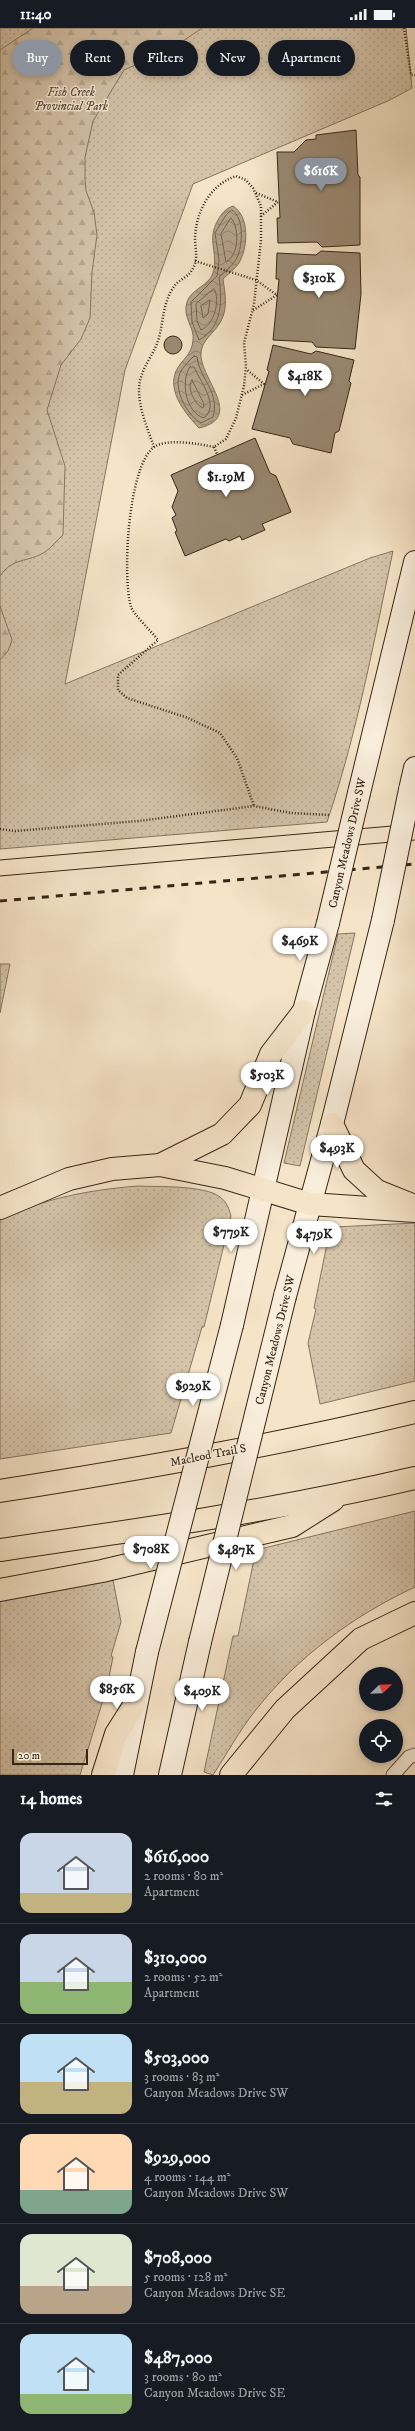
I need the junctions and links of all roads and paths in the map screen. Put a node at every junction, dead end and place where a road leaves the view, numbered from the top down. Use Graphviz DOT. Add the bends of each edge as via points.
graph roads {
  1 [pos="404,28"];
  2 [pos="415,75"];
  3 [pos="255,192"];
  4 [pos="261,216"];
  5 [pos="195,261"];
  6 [pos="256,280"];
  7 [pos="252,311"];
  8 [pos="246,369"];
  9 [pos="242,395"];
  10 [pos="154,447"];
  11 [pos="214,447"];
  12 [pos="217,454"];
  13 [pos="415,562"];
  14 [pos="415,768"];
  15 [pos="0,828"];
  16 [pos="304,1011"];
  17 [pos="332,1124"];
  18 [pos="160,1165"];
  19 [pos="263,1189"];
  20 [pos="310,1204"];
  21 [pos="415,1207"];
  22 [pos="0,1208"];
  23 [pos="415,1211"];
  24 [pos="415,1412"];
  25 [pos="415,1478"];
  26 [pos="0,1491"];
  27 [pos="341,1495"];
  28 [pos="0,1550"];
  29 [pos="0,1590"];
  30 [pos="415,1613"];
  31 [pos="135,1704"];
  32 [pos="415,1755"];
  33 [pos="103,1775"];
  34 [pos="122,1775"];
  35 [pos="170,1775"];
  36 [pos="231,1775"];
  37 [pos="393,1775"];
  1 -- 2 [label="path" via="411,75"];
  3 -- 4 [label="path" via="261,206"];
  3 -- 4 [label="path" via="278,202"];
  3 -- 5 [label="path" via="246,180 236,176 222,181 206,199 197,222"];
  4 -- 6 [label="path"];
  5 -- 6 [label="path"];
  5 -- 10 [label="path" via="192,270 176,284 166,301 158,341 140,378 140,399"];
  6 -- 7 [label="path"];
  6 -- 7 [label="path" via="277,295"];
  7 -- 8 [label="path" via="244,343"];
  8 -- 9 [label="path"];
  8 -- 9 [label="path" via="264,384"];
  9 -- 11 [label="path" via="236,418 226,439"];
  10 -- 11 [label="path" via="171,442 199,443"];
  10 -- 15 [label="path" via="140,467 134,487 128,562 132,608 158,640 118,675 118,690 127,698 188,718 220,733 237,758 254,806 139,821 15,831"];
  11 -- 12 [label="path"];
  13 -- 16 [label="main road, Canyon Meadows Drive SW, bridge" via="328,923"];
  14 -- 17 [label="main road, Canyon Meadows Drive SW, bridge" via="383,920"];
  16 -- 18 [label="highway" via="271,1054 250,1105 222,1134"];
  16 -- 19 [label="main road, Canyon Meadows Drive SW"];
  17 -- 20 [label="main road, Canyon Meadows Drive SW"];
  17 -- 21 [label="highway" via="354,1170 377,1191"];
  18 -- 19 [label="highway" via="225,1178"];
  18 -- 22 [label="highway" via="112,1169 69,1179"];
  19 -- 20 [label="highway"];
  19 -- 31 [label="main road, Canyon Meadows Drive SW, bridge" via="232,1325"];
  20 -- 23 [label="highway"];
  20 -- 35 [label="main road, Canyon Meadows Drive SW, bridge" via="200,1642"];
  24 -- 26 [label="highway, Macleod Trail S" via="357,1426 117,1473"];
  25 -- 27 [label="highway"];
  27 -- 28 [label="highway" via="133,1531"];
  27 -- 29 [label="highway" via="292,1526 102,1571"];
  30 -- 36 [label="highway" via="362,1639 285,1709"];
  31 -- 33 [label="highway" via="116,1734"];
  31 -- 34 [label="main road, Canyon Meadows Drive SW"];
  32 -- 37 [label="lane"];
}
